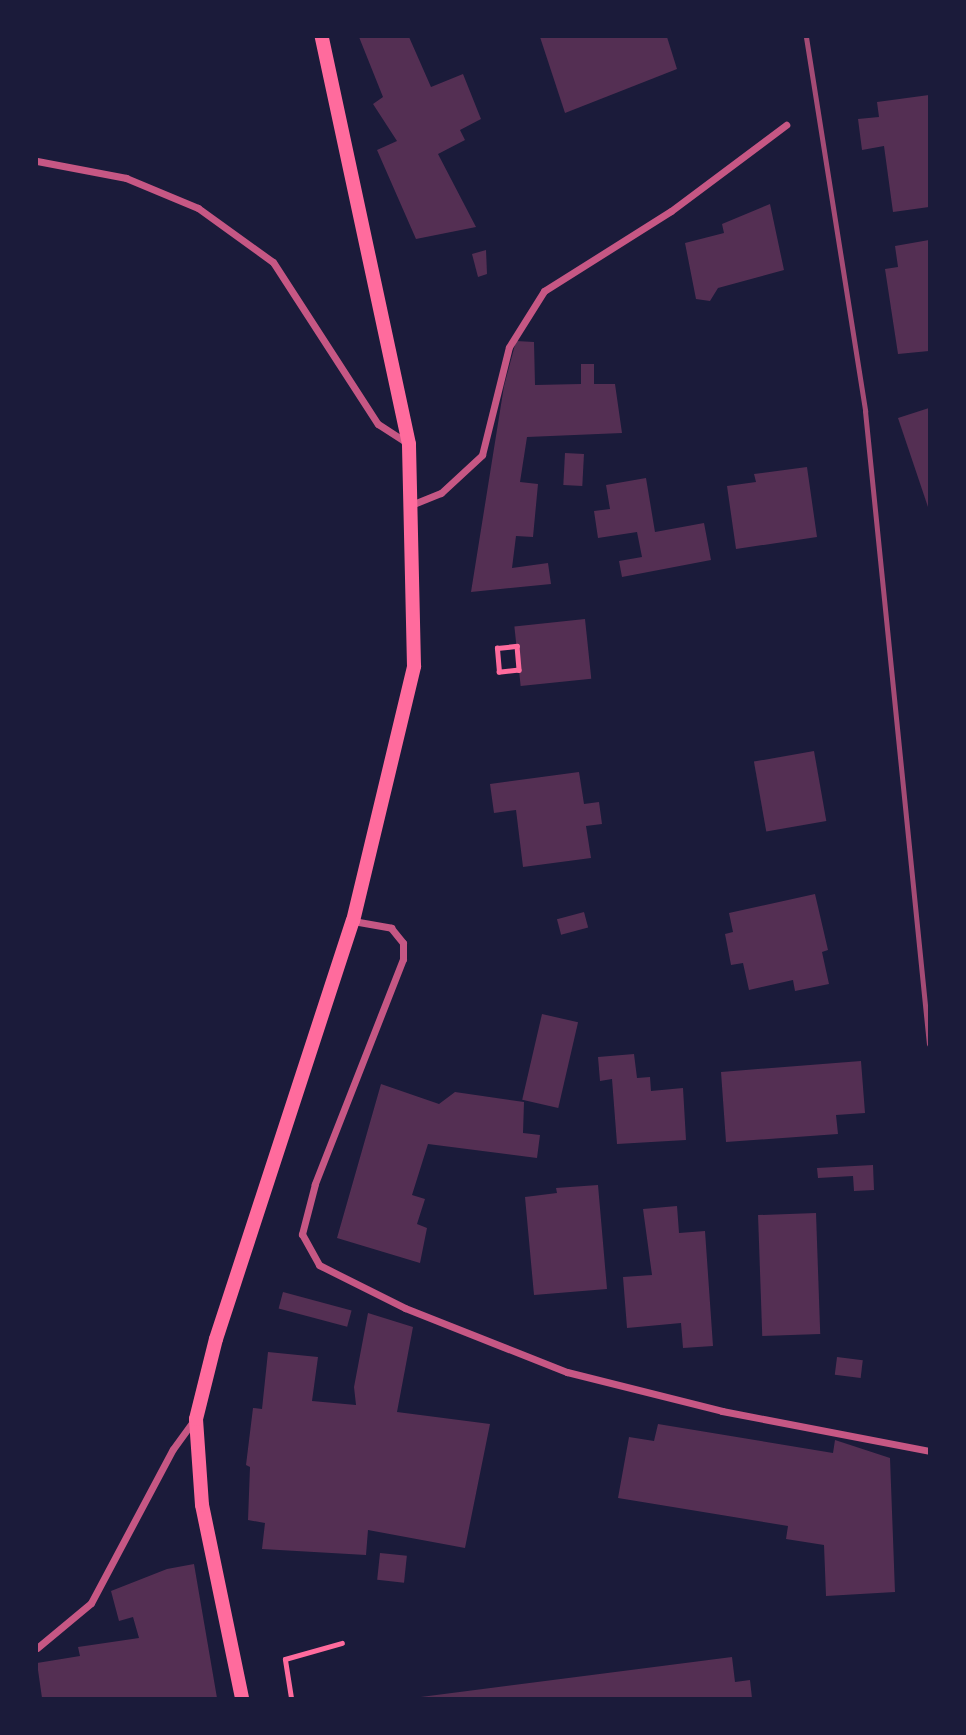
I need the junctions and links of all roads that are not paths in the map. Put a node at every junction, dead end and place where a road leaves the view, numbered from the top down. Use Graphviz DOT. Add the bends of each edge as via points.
graph roads {
  1 [pos="322,37"];
  2 [pos="786,125"];
  3 [pos="37,161"];
  4 [pos="409,443"];
  5 [pos="411,505"];
  6 [pos="353,921"];
  7 [pos="196,1419"];
  8 [pos="929,1451"];
  9 [pos="37,1648"];
  10 [pos="242,1698"];
  1 -- 4 [label="main road"];
  2 -- 5 [label="street" via="671,211 544,291 509,347 482,456 441,493"];
  3 -- 4 [label="street" via="126,178 198,208 273,262 377,424"];
  4 -- 5 [label="main road"];
  5 -- 6 [label="main road" via="414,666"];
  6 -- 7 [label="main road" via="216,1339"];
  6 -- 8 [label="street" via="391,928 403,943 403,958 315,1184 302,1234 320,1265 405,1308 567,1372 722,1411"];
  7 -- 9 [label="street" via="173,1449 91,1602"];
  7 -- 10 [label="main road" via="202,1505"];
}
